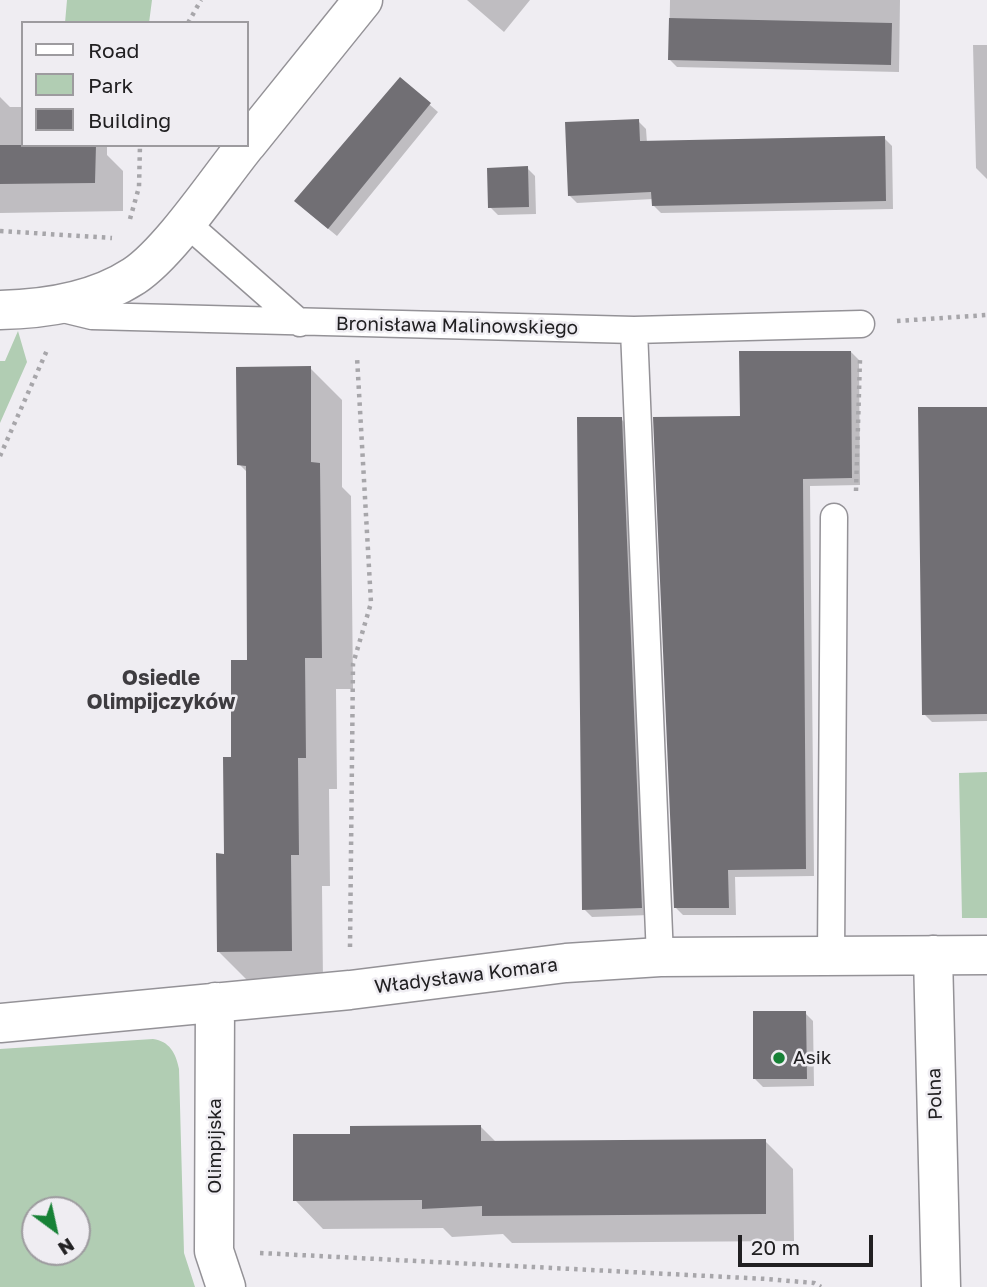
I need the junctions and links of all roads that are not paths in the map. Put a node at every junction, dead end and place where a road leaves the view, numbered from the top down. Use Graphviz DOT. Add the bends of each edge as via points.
graph roads {
  1 [pos="363,0"];
  2 [pos="248,143"];
  3 [pos="244,147"];
  4 [pos="175,234"];
  5 [pos="46,308"];
  6 [pos="0,310"];
  7 [pos="300,323"];
  8 [pos="861,324"];
  9 [pos="634,330"];
  10 [pos="834,517"];
  11 [pos="987,955"];
  12 [pos="831,956"];
  13 [pos="933,956"];
  14 [pos="660,957"];
  15 [pos="215,1002"];
  16 [pos="0,1023"];
  17 [pos="226,1287"];
  18 [pos="941,1287"];
  1 -- 2 [label="street"];
  3 -- 4 [label="street"];
  4 -- 5 [label="street" via="134,276"];
  4 -- 7 [label="lane"];
  5 -- 6 [label="street, Bronisława Malinowskiego"];
  5 -- 7 [label="lane, Bronisława Malinowskiego" via="92,316"];
  7 -- 9 [label="lane, Bronisława Malinowskiego"];
  8 -- 9 [label="lane, Bronisława Malinowskiego"];
  9 -- 14 [label="lane"];
  10 -- 12 [label="lane"];
  11 -- 13 [label="street"];
  12 -- 13 [label="street, Władysława Komara"];
  12 -- 14 [label="street, Władysława Komara"];
  13 -- 18 [label="street, Polna"];
  14 -- 15 [label="street, Władysława Komara"];
  15 -- 16 [label="street, Władysława Komara"];
  15 -- 17 [label="street, Olimpijska" via="214,1251"];
}
